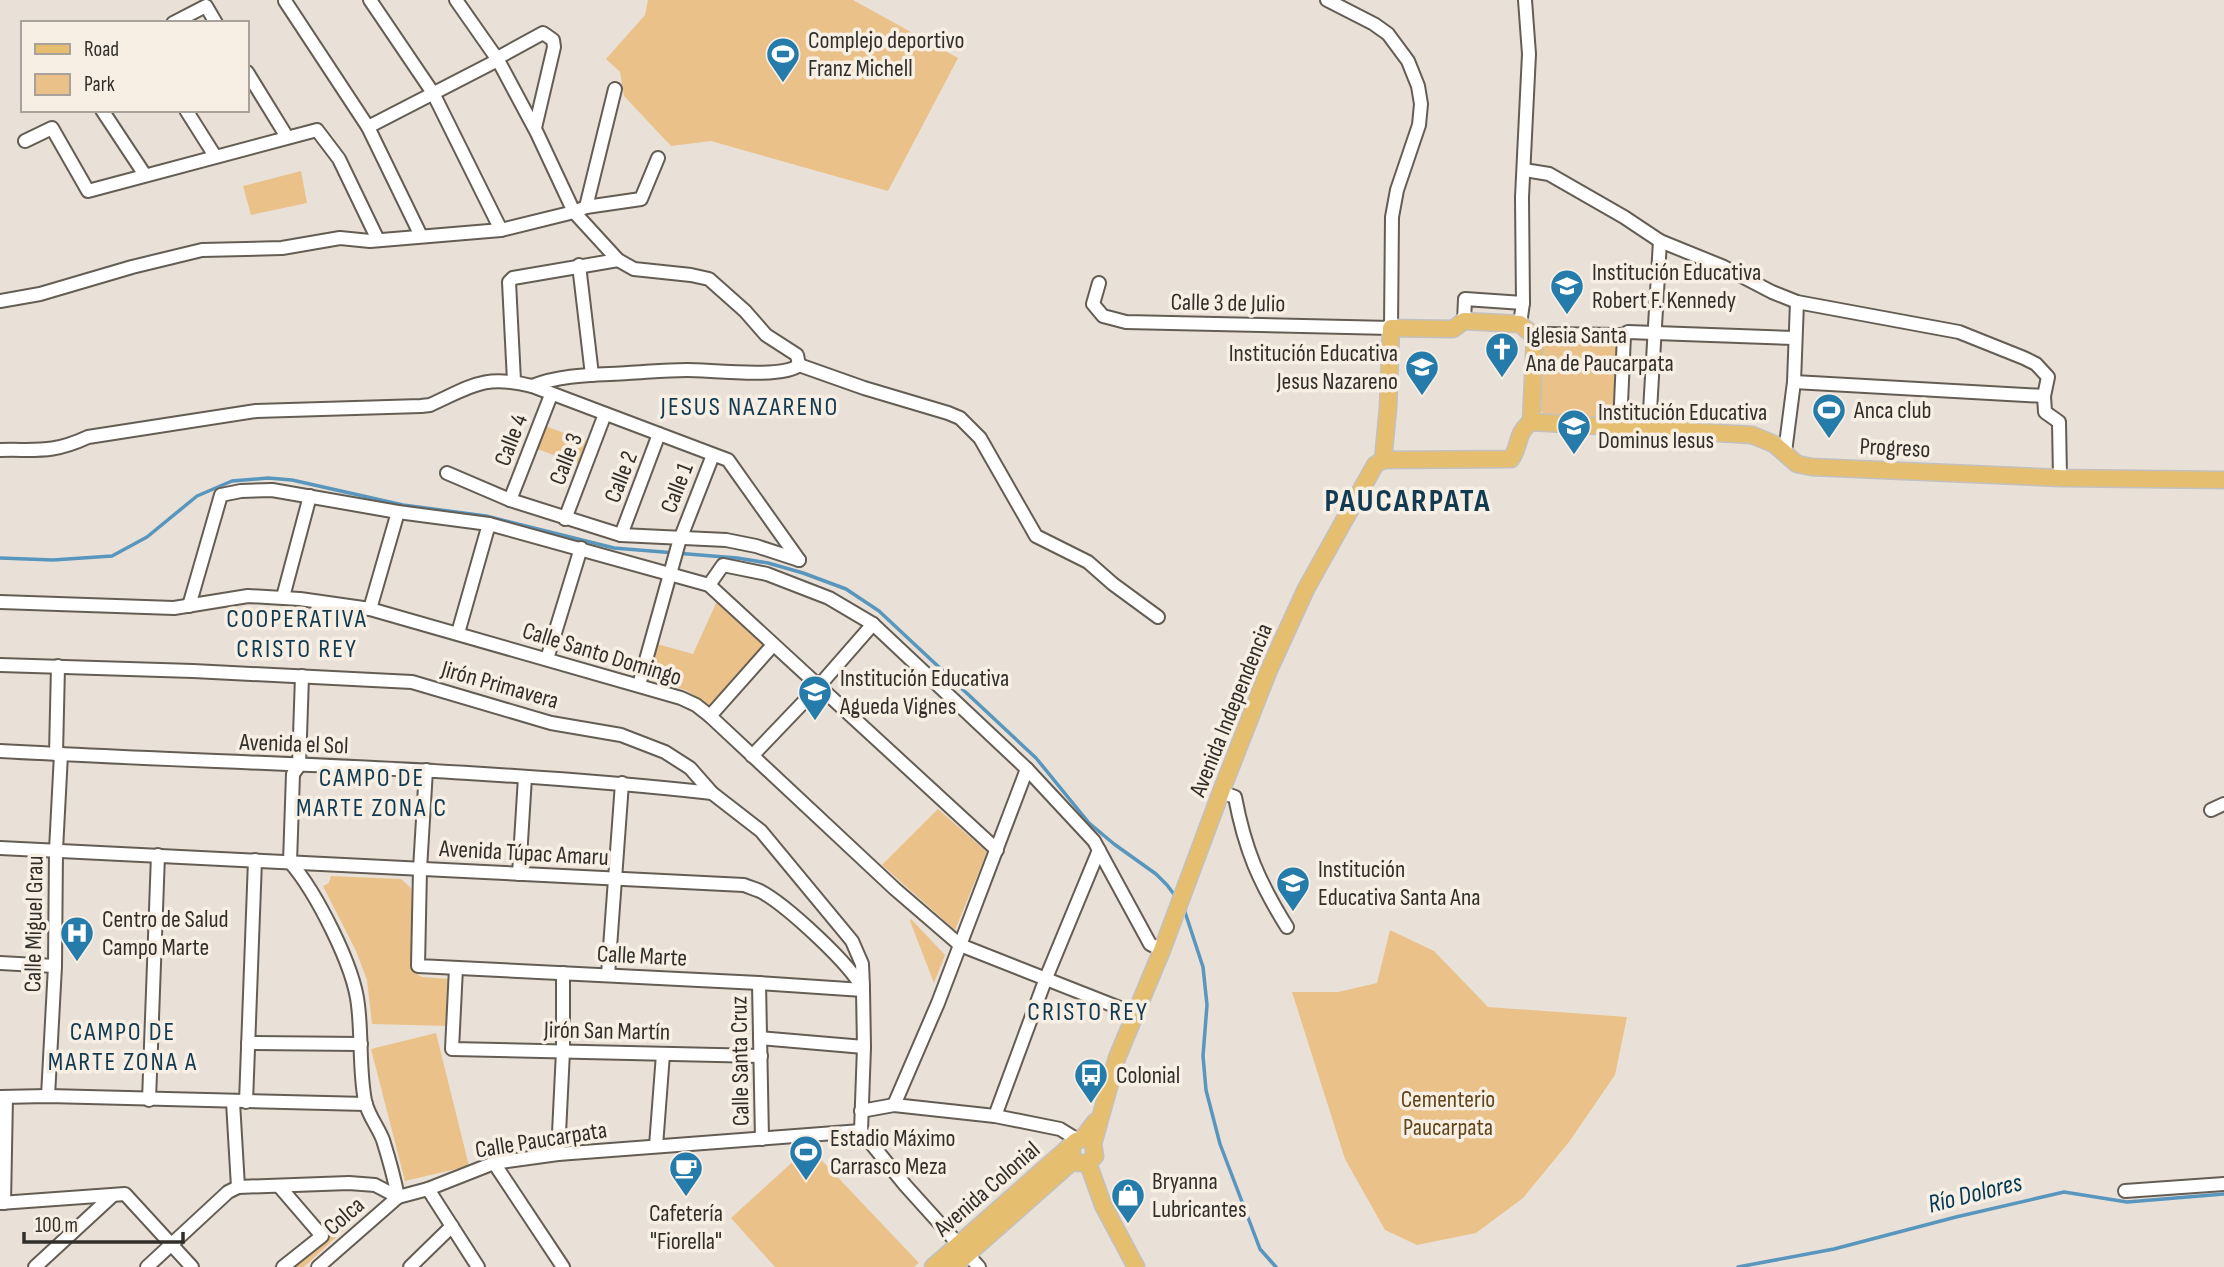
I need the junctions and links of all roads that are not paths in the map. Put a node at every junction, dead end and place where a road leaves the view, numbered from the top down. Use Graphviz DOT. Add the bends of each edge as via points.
graph roads {
  1 [pos="284,0"];
  2 [pos="295,0"];
  3 [pos="370,0"];
  4 [pos="456,0"];
  5 [pos="1327,0"];
  6 [pos="1525,0"];
  7 [pos="177,21"];
  8 [pos="215,21"];
  9 [pos="498,60"];
  10 [pos="248,74"];
  11 [pos="615,89"];
  12 [pos="433,93"];
  13 [pos="103,112"];
  14 [pos="187,112"];
  15 [pos="368,127"];
  16 [pos="535,128"];
  17 [pos="287,137"];
  18 [pos="24,141"];
  19 [pos="215,156"];
  20 [pos="658,158"];
  21 [pos="1524,170"];
  22 [pos="145,176"];
  23 [pos="586,207"];
  24 [pos="574,212"];
  25 [pos="501,230"];
  26 [pos="421,236"];
  27 [pos="378,240"];
  28 [pos="1660,242"];
  29 [pos="618,260"];
  30 [pos="579,265"];
  31 [pos="1100,283"];
  32 [pos="0,301"];
  33 [pos="1797,302"];
  34 [pos="1524,303"];
  35 [pos="1464,321"];
  36 [pos="1520,324"];
  37 [pos="1391,328"];
  38 [pos="1655,332"];
  39 [pos="1624,335"];
  40 [pos="1535,337"];
  41 [pos="1794,338"];
  42 [pos="799,365"];
  43 [pos="592,375"];
  44 [pos="514,382"];
  45 [pos="1794,382"];
  46 [pos="532,386"];
  47 [pos="551,395"];
  48 [pos="2044,396"];
  49 [pos="605,414"];
  50 [pos="1531,422"];
  51 [pos="1620,426"];
  52 [pos="1649,428"];
  53 [pos="659,434"];
  54 [pos="0,450"];
  55 [pos="1785,452"];
  56 [pos="713,454"];
  57 [pos="1383,460"];
  58 [pos="447,473"];
  59 [pos="2060,478"];
  60 [pos="2224,480"];
  61 [pos="310,496"];
  62 [pos="510,500"];
  63 [pos="398,513"];
  64 [pos="565,519"];
  65 [pos="489,524"];
  66 [pos="621,534"];
  67 [pos="680,540"];
  68 [pos="581,548"];
  69 [pos="671,569"];
  70 [pos="709,584"];
  71 [pos="283,597"];
  72 [pos="0,602"];
  73 [pos="188,606"];
  74 [pos="370,609"];
  75 [pos="1158,617"];
  76 [pos="873,624"];
  77 [pos="458,633"];
  78 [pos="774,645"];
  79 [pos="547,659"];
  80 [pos="0,665"];
  81 [pos="58,666"];
  82 [pos="302,676"];
  83 [pos="639,685"];
  84 [pos="818,687"];
  85 [pos="710,716"];
  86 [pos="0,751"];
  87 [pos="58,754"];
  88 [pos="752,756"];
  89 [pos="299,766"];
  90 [pos="1027,769"];
  91 [pos="426,770"];
  92 [pos="525,777"];
  93 [pos="622,783"];
  94 [pos="1221,792"];
  95 [pos="712,793"];
  96 [pos="2224,804"];
  97 [pos="2211,810"];
  98 [pos="0,848"];
  99 [pos="56,850"];
  100 [pos="997,850"];
  101 [pos="1099,850"];
  102 [pos="158,855"];
  103 [pos="255,860"];
  104 [pos="290,862"];
  105 [pos="420,869"];
  106 [pos="519,874"];
  107 [pos="615,879"];
  108 [pos="1287,927"];
  109 [pos="960,945"];
  110 [pos="1162,950"];
  111 [pos="0,963"];
  112 [pos="55,966"];
  113 [pos="456,968"];
  114 [pos="563,973"];
  115 [pos="608,975"];
  116 [pos="1046,978"];
  117 [pos="759,983"];
  118 [pos="863,990"];
  119 [pos="1135,1014"];
  120 [pos="760,1038"];
  121 [pos="248,1043"];
  122 [pos="361,1044"];
  123 [pos="864,1047"];
  124 [pos="563,1051"];
  125 [pos="663,1054"];
  126 [pos="761,1056"];
  127 [pos="48,1096"];
  128 [pos="3,1097"];
  129 [pos="149,1100"];
  130 [pos="233,1102"];
  131 [pos="246,1102"];
  132 [pos="366,1104"];
  133 [pos="894,1105"];
  134 [pos="861,1111"];
  135 [pos="995,1116"];
  136 [pos="861,1132"];
  137 [pos="762,1139"];
  138 [pos="656,1146"];
  139 [pos="1081,1149"];
  140 [pos="558,1154"];
  141 [pos="494,1163"];
  142 [pos="2224,1184"];
  143 [pos="279,1186"];
  144 [pos="238,1187"];
  145 [pos="428,1189"];
  146 [pos="2125,1191"];
  147 [pos="119,1195"];
  148 [pos="398,1197"];
  149 [pos="2,1203"];
  150 [pos="452,1226"];
  151 [pos="171,1244"];
  152 [pos="964,1249"];
  153 [pos="35,1267"];
  154 [pos="146,1267"];
  155 [pos="192,1267"];
  156 [pos="283,1267"];
  157 [pos="318,1267"];
  158 [pos="410,1267"];
  159 [pos="478,1267"];
  160 [pos="562,1267"];
  161 [pos="933,1267"];
  162 [pos="953,1267"];
  163 [pos="979,1267"];
  164 [pos="1136,1267"];
  1 -- 2 [label="street"];
  1 -- 15 [label="street"];
  3 -- 12 [label="street"];
  4 -- 9 [label="street"];
  5 -- 37 [label="street" via="1388,34 1408,61 1418,86 1419,125 1392,217"];
  6 -- 21 [label="street" via="1529,54"];
  7 -- 8 [label="street" via="206,6"];
  9 -- 12 [label="street"];
  9 -- 16 [label="street"];
  9 -- 16 [label="street" via="537,35 543,33 553,40"];
  10 -- 17 [label="street"];
  11 -- 23 [label="street"];
  12 -- 15 [label="street"];
  12 -- 25 [label="street"];
  13 -- 22 [label="street"];
  14 -- 19 [label="street"];
  15 -- 26 [label="street"];
  16 -- 24 [label="street"];
  17 -- 19 [label="street"];
  17 -- 27 [label="street" via="317,130 339,159"];
  18 -- 22 [label="street" via="52,128 88,191"];
  19 -- 22 [label="street"];
  20 -- 23 [label="street" via="641,200"];
  21 -- 28 [label="street" via="1549,174"];
  21 -- 34 [label="street"];
  23 -- 24 [label="street"];
  24 -- 25 [label="street"];
  24 -- 29 [label="street"];
  25 -- 26 [label="street"];
  26 -- 27 [label="street"];
  27 -- 32 [label="street" via="340,238 282,248 202,250 40,295"];
  28 -- 33 [label="street"];
  28 -- 38 [label="street"];
  29 -- 30 [label="street"];
  29 -- 42 [label="street" via="634,269 709,279 766,335 797,355"];
  30 -- 43 [label="street"];
  30 -- 44 [label="street" via="509,282"];
  31 -- 37 [label="street, Calle 3 de Julio" via="1093,304 1103,316 1126,322"];
  33 -- 41 [label="street"];
  33 -- 48 [label="street" via="1959,332 2007,350 2036,364 2048,377"];
  34 -- 35 [label="street" via="1465,299"];
  34 -- 36 [label="street"];
  35 -- 36 [label="main road"];
  35 -- 37 [label="main road" via="1453,329"];
  36 -- 40 [label="main road"];
  37 -- 57 [label="main road"];
  38 -- 39 [label="street"];
  38 -- 41 [label="street"];
  38 -- 52 [label="street"];
  39 -- 40 [label="street"];
  39 -- 51 [label="street"];
  40 -- 50 [label="main road"];
  41 -- 45 [label="street"];
  42 -- 43 [label="street" via="793,370 745,373 688,370"];
  42 -- 75 [label="street" via="960,418 980,438 1036,536 1088,562"];
  43 -- 46 [label="street" via="554,378"];
  44 -- 46 [label="street"];
  44 -- 54 [label="street" via="484,381 421,407 256,411 88,437 52,450"];
  45 -- 48 [label="street"];
  45 -- 55 [label="street"];
  46 -- 47 [label="street"];
  47 -- 49 [label="street"];
  47 -- 62 [label="street, Calle 4"];
  48 -- 59 [label="street" via="2045,412 2059,422"];
  49 -- 53 [label="street"];
  49 -- 64 [label="street, Calle 3"];
  50 -- 51 [label="main road, Progreso"];
  50 -- 57 [label="main road" via="1519,436 1511,459"];
  51 -- 52 [label="main road, Progreso"];
  52 -- 55 [label="main road, Progreso" via="1752,435"];
  53 -- 56 [label="street"];
  53 -- 66 [label="street, Calle 2"];
  55 -- 59 [label="main road, Progreso" via="1797,464 1812,467"];
  56 -- 67 [label="street, Calle 1"];
  56 -- 67 [label="street" via="731,463 799,560 726,540"];
  57 -- 94 [label="main road, Avenida Independencia" via="1375,465 1306,589"];
  58 -- 62 [label="street"];
  59 -- 60 [label="main road, Progreso"];
  61 -- 63 [label="street"];
  61 -- 71 [label="street"];
  61 -- 73 [label="street" via="272,490 221,495"];
  62 -- 64 [label="street"];
  63 -- 65 [label="street"];
  63 -- 74 [label="street"];
  64 -- 66 [label="street"];
  65 -- 68 [label="street"];
  65 -- 77 [label="street"];
  66 -- 67 [label="street"];
  67 -- 69 [label="street, Calle 1"];
  68 -- 69 [label="street"];
  68 -- 79 [label="street"];
  69 -- 70 [label="street"];
  69 -- 83 [label="street, Calle 1"];
  70 -- 76 [label="street" via="723,565 767,574 829,598"];
  70 -- 78 [label="street"];
  71 -- 73 [label="street, Calle Santo Domingo" via="248,596"];
  71 -- 74 [label="street, Calle Santo Domingo"];
  72 -- 73 [label="street, Calle Santo Domingo"];
  74 -- 77 [label="street, Calle Santo Domingo"];
  76 -- 84 [label="street"];
  76 -- 90 [label="street"];
  77 -- 79 [label="street, Calle Santo Domingo"];
  78 -- 84 [label="street"];
  78 -- 85 [label="street"];
  79 -- 83 [label="street, Calle Santo Domingo"];
  80 -- 81 [label="street, Jirón Primavera"];
  81 -- 82 [label="street, Jirón Primavera"];
  81 -- 87 [label="street, Calle Miguel Grau"];
  82 -- 89 [label="street"];
  82 -- 95 [label="street, Jirón Primavera" via="412,682 551,723 621,735 665,752 690,768"];
  83 -- 85 [label="street, Calle Santo Domingo" via="681,698"];
  84 -- 88 [label="street"];
  84 -- 100 [label="street"];
  85 -- 88 [label="street, Calle Santo Domingo"];
  86 -- 87 [label="street, Avenida el Sol"];
  87 -- 89 [label="street, Avenida el Sol"];
  87 -- 99 [label="street, Calle Miguel Grau"];
  88 -- 109 [label="street, Calle Santo Domingo"];
  89 -- 91 [label="street, Avenida el Sol"];
  89 -- 104 [label="street" via="293,774"];
  90 -- 100 [label="street"];
  90 -- 101 [label="street"];
  91 -- 92 [label="street, Avenida el Sol"];
  91 -- 105 [label="street"];
  92 -- 93 [label="street, Avenida el Sol"];
  92 -- 106 [label="street"];
  93 -- 95 [label="street, Avenida el Sol"];
  93 -- 107 [label="street"];
  94 -- 108 [label="street" via="1235,797 1253,865"];
  94 -- 110 [label="main road, Avenida Independencia"];
  95 -- 118 [label="street, Jirón Primavera" via="761,831 852,941 862,964"];
  96 -- 97 [label="street"];
  98 -- 99 [label="street, Avenida Túpac Amaru"];
  99 -- 102 [label="street, Avenida Túpac Amaru"];
  99 -- 112 [label="street, Calle Miguel Grau"];
  100 -- 109 [label="street"];
  101 -- 110 [label="street" via="1150,944"];
  101 -- 116 [label="street"];
  102 -- 103 [label="street, Avenida Túpac Amaru"];
  102 -- 129 [label="street"];
  103 -- 104 [label="street, Avenida Túpac Amaru"];
  103 -- 121 [label="street"];
  104 -- 105 [label="street, Avenida Túpac Amaru"];
  104 -- 122 [label="street" via="303,877 343,953 358,1003"];
  105 -- 106 [label="street, Avenida Túpac Amaru"];
  105 -- 113 [label="street, Calle Marte" via="418,966"];
  106 -- 107 [label="street, Avenida Túpac Amaru"];
  107 -- 115 [label="street"];
  107 -- 118 [label="street, Avenida Túpac Amaru" via="744,885 760,891 844,962"];
  109 -- 116 [label="street, Calle Santo Domingo"];
  109 -- 133 [label="street"];
  110 -- 119 [label="main road, Avenida Independencia"];
  111 -- 112 [label="street"];
  112 -- 127 [label="street, Calle Miguel Grau"];
  113 -- 114 [label="street, Calle Marte"];
  113 -- 124 [label="street, Jirón San Martín" via="452,1049"];
  114 -- 115 [label="street, Calle Marte"];
  114 -- 124 [label="street"];
  115 -- 117 [label="street, Calle Marte"];
  116 -- 119 [label="street, Calle Santo Domingo"];
  116 -- 135 [label="street"];
  117 -- 118 [label="street, Calle Marte"];
  117 -- 120 [label="street, Calle Santa Cruz"];
  118 -- 123 [label="street"];
  119 -- 139 [label="main road, Avenida Independencia" via="1101,1115"];
  120 -- 123 [label="street"];
  120 -- 126 [label="street, Calle Santa Cruz"];
  121 -- 122 [label="street"];
  121 -- 131 [label="street"];
  122 -- 132 [label="street"];
  123 -- 134 [label="street"];
  124 -- 125 [label="street, Jirón San Martín"];
  124 -- 140 [label="street"];
  125 -- 126 [label="street, Jirón San Martín"];
  125 -- 138 [label="street"];
  126 -- 137 [label="street, Calle Santa Cruz"];
  127 -- 128 [label="street"];
  127 -- 129 [label="street"];
  128 -- 149 [label="street"];
  129 -- 130 [label="street"];
  130 -- 131 [label="street"];
  130 -- 144 [label="street"];
  131 -- 132 [label="street"];
  132 -- 148 [label="street" via="382,1138"];
  133 -- 134 [label="street"];
  133 -- 135 [label="street"];
  134 -- 136 [label="street"];
  135 -- 139 [label="street" via="1060,1129"];
  136 -- 137 [label="street, Calle Paucarpata"];
  136 -- 152 [label="street"];
  137 -- 138 [label="street, Calle Paucarpata"];
  138 -- 140 [label="street, Calle Paucarpata"];
  139 -- 152 [label="main road, Avenida Colonial"];
  139 -- 164 [label="main road" via="1103,1205"];
  140 -- 141 [label="street, Calle Paucarpata"];
  141 -- 145 [label="street, Calle Paucarpata"];
  141 -- 160 [label="street"];
  142 -- 146 [label="street"];
  143 -- 144 [label="street"];
  143 -- 148 [label="street" via="375,1185"];
  143 -- 156 [label="street" via="322,1236"];
  144 -- 151 [label="street"];
  145 -- 148 [label="street, Calle Paucarpata"];
  145 -- 150 [label="street"];
  147 -- 149 [label="street"];
  147 -- 151 [label="street"];
  147 -- 153 [label="street"];
  148 -- 157 [label="street, Colca"];
  150 -- 158 [label="street"];
  150 -- 159 [label="street"];
  151 -- 154 [label="street"];
  151 -- 155 [label="street"];
  152 -- 161 [label="main road, Avenida Colonial"];
  152 -- 162 [label="main road, Avenida Colonial"];
  152 -- 163 [label="street"];
}
